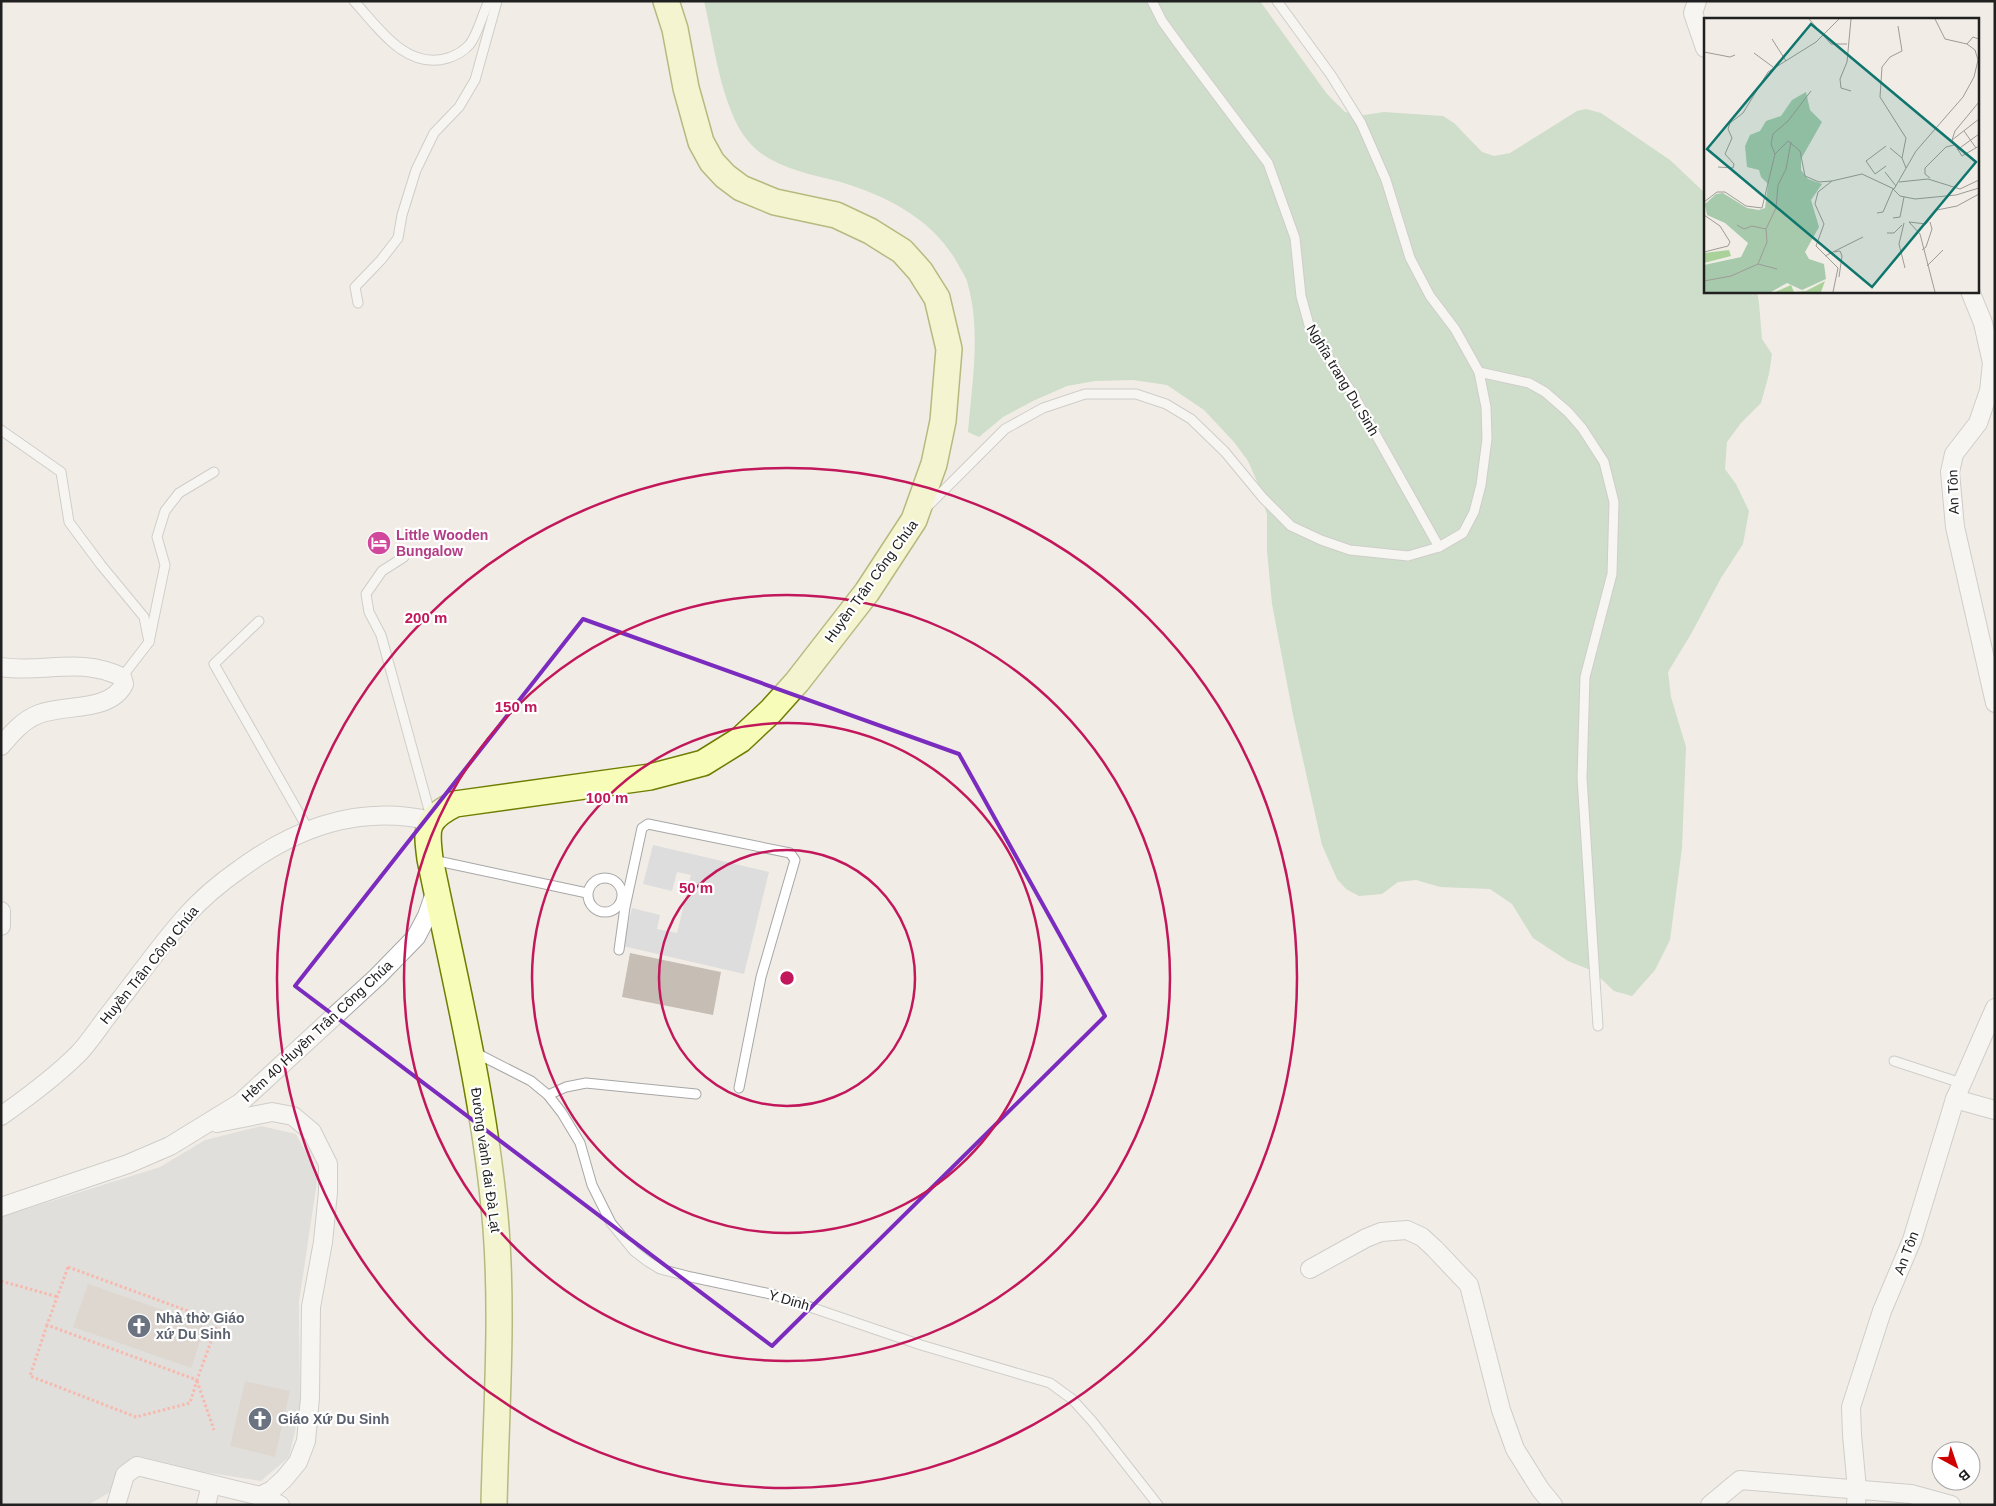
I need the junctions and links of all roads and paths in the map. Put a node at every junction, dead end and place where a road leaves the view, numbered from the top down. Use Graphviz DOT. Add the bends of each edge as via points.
graph roads {
  1 [pos="354,1"];
  2 [pos="489,1"];
  3 [pos="497,1"];
  4 [pos="666,1"];
  5 [pos="1152,1"];
  6 [pos="1277,1"];
  7 [pos="1697,1"];
  8 [pos="1704,45"];
  9 [pos="1970,292"];
  10 [pos="358,303"];
  11 [pos="1479,372"];
  12 [pos="1,430"];
  13 [pos="214,472"];
  14 [pos="914,520"];
  15 [pos="1439,547"];
  16 [pos="404,557"];
  17 [pos="259,621"];
  18 [pos="150,642"];
  19 [pos="1,667"];
  20 [pos="122,677"];
  21 [pos="1995,703"];
  22 [pos="1,746"];
  23 [pos="432,821"];
  24 [pos="308,829"];
  25 [pos="430,859"];
  26 [pos="436,890"];
  27 [pos="587,893"];
  28 [pos="624,898"];
  29 [pos="1,911"];
  30 [pos="1,926"];
  31 [pos="619,950"];
  32 [pos="1995,1008"];
  33 [pos="1598,1026"];
  34 [pos="468,1046"];
  35 [pos="1894,1061"];
  36 [pos="739,1088"];
  37 [pos="1958,1091"];
  38 [pos="696,1094"];
  39 [pos="548,1095"];
  40 [pos="1995,1110"];
  41 [pos="1,1116"];
  42 [pos="202,1126"];
  43 [pos="1,1207"];
  44 [pos="1310,1269"];
  45 [pos="1,1281"];
  46 [pos="58,1297"];
  47 [pos="47,1325"];
  48 [pos="197,1380"];
  49 [pos="214,1430"];
  50 [pos="211,1485"];
  51 [pos="260,1496"];
  52 [pos="1856,1497"];
  53 [pos="116,1505"];
  54 [pos="206,1505"];
  55 [pos="280,1505"];
  56 [pos="494,1505"];
  57 [pos="1158,1505"];
  58 [pos="1553,1505"];
  59 [pos="1710,1505"];
  60 [pos="1951,1505"];
  1 -- 2 [label="lane" via="394,44 412,56 439,61 459,55 469,44"];
  3 -- 10 [label="lane" via="475,80 459,108 434,134 416,170 398,238 355,287"];
  4 -- 14 [label="main road" via="701,142 718,169 740,188 775,202 836,215 870,231 902,251 937,298 949,349 943,421 934,464"];
  5 -- 15 [label="lane, Nghĩa trang Du Sinh" via="1162,21 1268,163 1295,238 1308,325 1353,394"];
  6 -- 11 [label="lane, Huyền Trân Công Chúa" via="1331,75 1361,123 1386,180 1410,258 1430,296 1455,329"];
  7 -- 8 [label="street" via="1693,13"];
  9 -- 21 [label="street, An Tôn" via="1983,323 1992,363 1989,391 1978,423 1954,454 1950,472 1955,527"];
  11 -- 15 [label="lane, Huyền Trân Công Chúa" via="1487,424 1481,485 1474,512 1463,533"];
  11 -- 33 [label="lane" via="1529,383 1568,412 1604,462 1614,502 1612,574 1585,677 1582,778"];
  12 -- 18 [label="lane" via="61,472 69,522 144,618"];
  13 -- 18 [label="lane" via="179,493 165,511 157,537 165,565"];
  14 -- 15 [label="lane, Huyền Trân Công Chúa" via="1005,429 1043,408 1085,394 1136,394 1166,404 1191,419 1291,526 1350,550 1408,556"];
  14 -- 23 [label="main road, Huyền Trân Công Chúa" via="867,592 797,682 740,740 703,763 650,777 455,804 439,812"];
  16 -- 23 [label="lane" via="382,571 366,594 369,612 381,635"];
  17 -- 24 [label="lane" via="214,664"];
  18 -- 20 [label="lane"];
  19 -- 20 [label="street" via="69,665 106,669"];
  20 -- 22 [label="street" via="124,684 120,693 108,700 38,714 20,725"];
  23 -- 24 [label="street, Huyền Trân Công Chúa" via="388,814 341,819"];
  23 -- 25 [label="main road, Đường vành đai Đà Lạt" via="427,832"];
  24 -- 41 [label="street, Huyền Trân Công Chúa" via="259,855 215,887 186,916 79,1054"];
  25 -- 26 [label="main road, Đường vành đai Đà Lạt"];
  25 -- 27 [label="lane"];
  26 -- 34 [label="main road, Đường vành đai Đà Lạt"];
  26 -- 42 [label="street, Hẻm 40 Huyền Trân Công Chúa" via="416,937 377,977 240,1103"];
  27 -- 28 [label="lane" via="589,903 596,910 605,912 614,910"];
  27 -- 28 [label="lane" via="600,878 610,878 618,883"];
  28 -- 31 [label="lane"];
  28 -- 36 [label="lane" via="642,828 648,824 790,852 793,856 795,860 761,977"];
  29 -- 30 [label="street"];
  32 -- 37 [label="street, An Tôn"];
  34 -- 39 [label="lane, Y Dinh" via="480,1056 531,1081"];
  34 -- 56 [label="main road, Đường vành đai Đà Lạt" via="485,1136 496,1229 498,1304"];
  35 -- 37 [label="lane"];
  37 -- 40 [label="street"];
  37 -- 52 [label="street, An Tôn" via="1912,1240 1882,1311 1851,1407"];
  38 -- 39 [label="lane" via="586,1083"];
  39 -- 57 [label="lane, Y Dinh" via="580,1143 592,1185 611,1223 634,1251 647,1261 660,1269 775,1295 921,1345 1050,1383 1072,1399 1092,1421"];
  42 -- 43 [label="street, Hẻm 40 Huyền Trân Công Chúa" via="170,1146 128,1164"];
  42 -- 51 [label="street" via="272,1112 293,1116 312,1132 328,1164 328,1192 312,1307 306,1441 298,1462 284,1480"];
  44 -- 58 [label="street" via="1381,1232 1407,1230 1422,1237 1469,1285 1501,1410 1515,1449"];
  45 -- 46 [label="path"];
  46 -- 47 [label="path"];
  46 -- 48 [label="path" via="68,1267 218,1322"];
  47 -- 48 [label="path"];
  47 -- 48 [label="path" via="30,1376 136,1417 190,1403"];
  48 -- 49 [label="path"];
  50 -- 51 [label="street"];
  50 -- 53 [label="street" via="137,1466 125,1475"];
  50 -- 54 [label="street"];
  51 -- 55 [label="street"];
  52 -- 59 [label="street" via="1740,1480"];
  52 -- 60 [label="street" via="1911,1494"];
}
